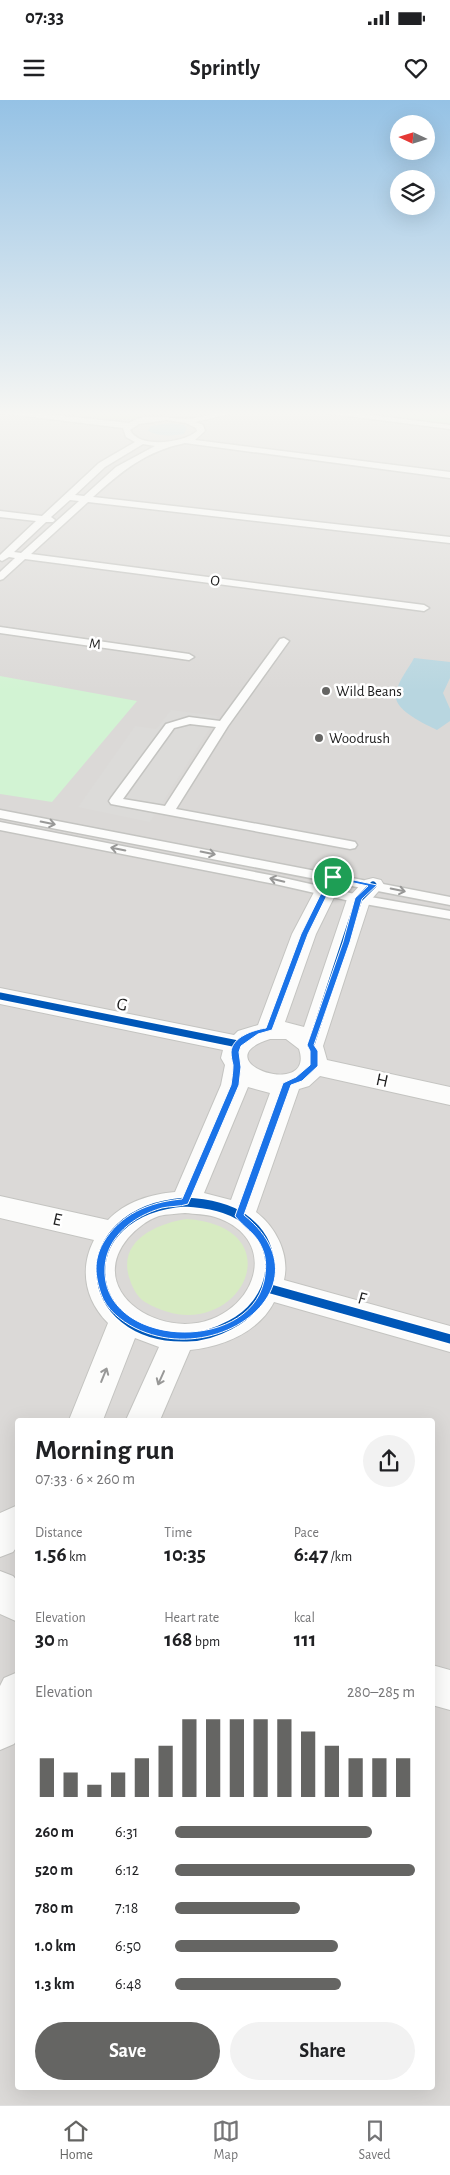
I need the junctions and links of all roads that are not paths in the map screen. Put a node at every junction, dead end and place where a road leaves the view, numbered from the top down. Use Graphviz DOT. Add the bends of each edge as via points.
graph roads {
  1 [pos="60,505"];
  2 [pos="80,505"];
  3 [pos="127,505"];
  4 [pos="0,514"];
  5 [pos="44,519"];
  6 [pos="60,521"];
  7 [pos="450,540"];
  8 [pos="24,555"];
  9 [pos="4,556"];
  10 [pos="0,577"];
  11 [pos="424,608"];
  12 [pos="0,630"];
  13 [pos="284,641"];
  14 [pos="189,657"];
  15 [pos="223,725"];
  16 [pos="168,811"];
  17 [pos="0,814"];
  18 [pos="0,826"];
  19 [pos="350,845"];
  20 [pos="329,884"];
  21 [pos="366,892"];
  22 [pos="450,901"];
  23 [pos="450,915"];
  24 [pos="0,996"];
  25 [pos="269,1030"];
  26 [pos="312,1055"];
  27 [pos="238,1056"];
  28 [pos="287,1083"];
  29 [pos="450,1096"];
  30 [pos="185,1202"];
  31 [pos="0,1208"];
  32 [pos="240,1216"];
  33 [pos="114,1233"];
  34 [pos="267,1288"];
  35 [pos="126,1319"];
  36 [pos="180,1337"];
  37 [pos="450,1339"];
  38 [pos="87,1418"];
  39 [pos="143,1418"];
  40 [pos="0,1589"];
  41 [pos="15,1602"];
  42 [pos="435,1686"];
  43 [pos="450,1690"];
  44 [pos="15,1698"];
  45 [pos="0,1730"];
  1 -- 5 [label="lane"];
  2 -- 6 [label="lane"];
  3 -- 7 [label="lane"];
  4 -- 5 [label="lane"];
  5 -- 6 [label="lane"];
  5 -- 9 [label="lane"];
  6 -- 8 [label="lane"];
  8 -- 9 [label="lane, O"];
  8 -- 10 [label="lane"];
  8 -- 11 [label="lane, O"];
  12 -- 14 [label="lane, M"];
  13 -- 15 [label="lane"];
  15 -- 16 [label="lane"];
  15 -- 16 [label="lane" via="190,720 170,726 115,801"];
  16 -- 19 [label="lane"];
  17 -- 20 [label="lane, one-way"];
  20 -- 18 [label="lane, one-way" via="275,880"];
  20 -- 21 [label="lane"];
  20 -- 21 [label="lane"];
  20 -- 25 [label="street" via="304,934"];
  21 -- 22 [label="lane, one-way"];
  21 -- 23 [label="lane"];
  21 -- 26 [label="street" via="346,942"];
  24 -- 27 [label="street, G"];
  25 -- 26 [label="street" via="293,1032"];
  25 -- 27 [label="street" via="256,1032"];
  26 -- 28 [label="street" via="299,1079"];
  26 -- 29 [label="street, H"];
  27 -- 28 [label="street" via="244,1074 264,1083"];
  27 -- 30 [label="street" via="235,1085"];
  28 -- 32 [label="street"];
  30 -- 32 [label="street" via="214,1205"];
  30 -- 33 [label="street" via="144,1210"];
  31 -- 33 [label="street, E"];
  32 -- 34 [label="street" via="257,1230 267,1248 271,1268"];
  33 -- 35 [label="street" via="102,1255 100,1278 108,1300"];
  34 -- 36 [label="street" via="260,1302 234,1324 199,1336"];
  34 -- 37 [label="street, F"];
  35 -- 36 [label="street" via="151,1332"];
  38 -- 35 [label="street, one-way"];
  36 -- 39 [label="street, one-way"];
  40 -- 41 [label="street"];
  42 -- 43 [label="street"];
  44 -- 45 [label="street"];
}
